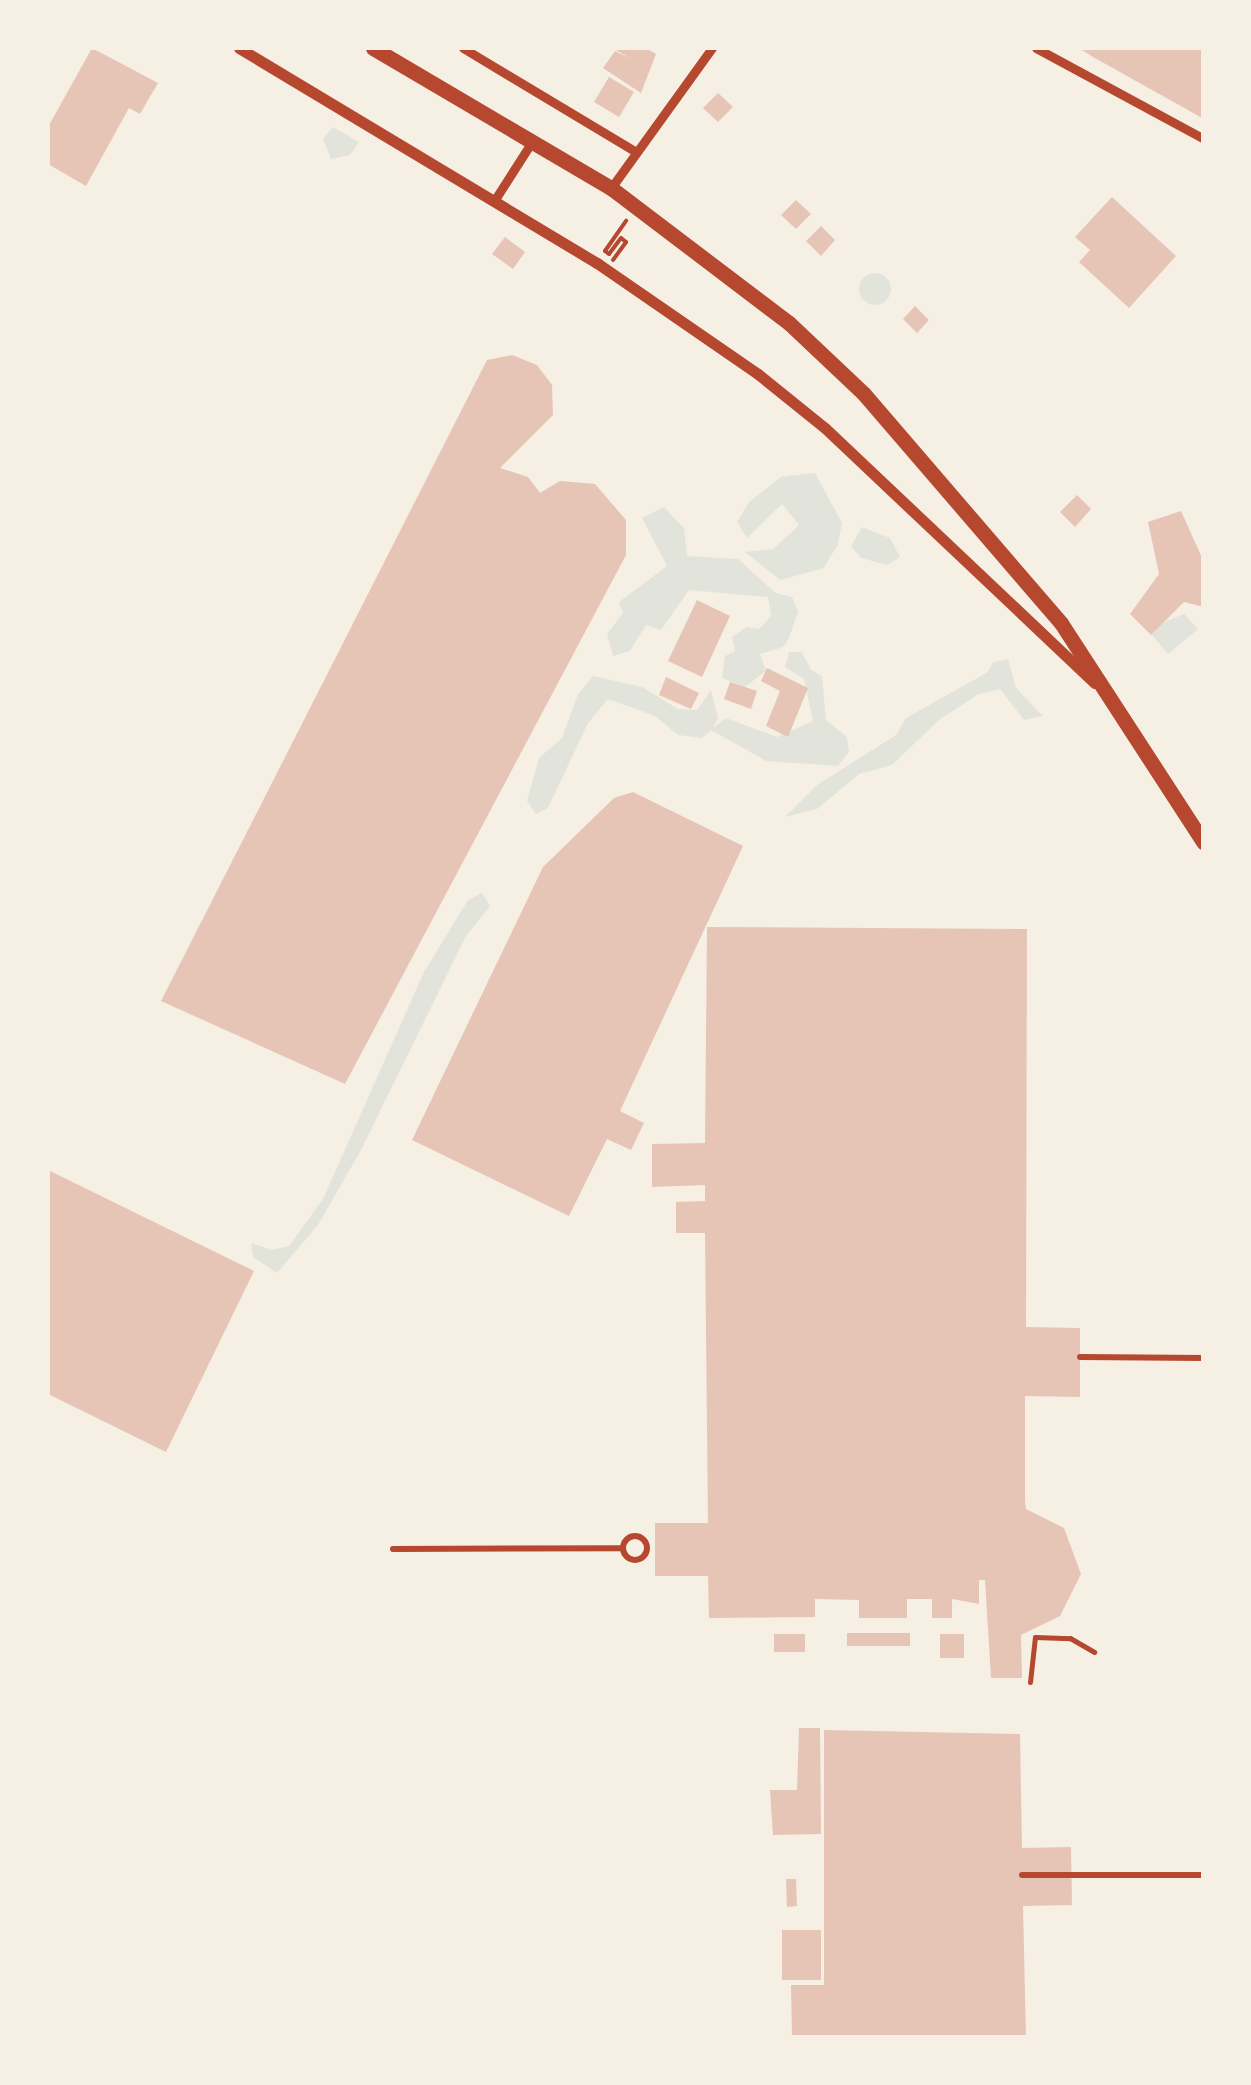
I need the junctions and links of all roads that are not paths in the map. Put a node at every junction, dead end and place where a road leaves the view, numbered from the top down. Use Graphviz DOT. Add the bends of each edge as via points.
graph roads {
  1 [pos="240,48"];
  2 [pos="373,48"];
  3 [pos="463,48"];
  4 [pos="712,48"];
  5 [pos="1036,48"];
  6 [pos="1204,139"];
  7 [pos="532,140"];
  8 [pos="633,150"];
  9 [pos="610,188"];
  10 [pos="494,202"];
  11 [pos="1122,708"];
  12 [pos="1204,844"];
  13 [pos="1080,1357"];
  14 [pos="1204,1358"];
  15 [pos="623,1548"];
  16 [pos="393,1549"];
  17 [pos="1094,1652"];
  18 [pos="1030,1682"];
  19 [pos="1022,1875"];
  20 [pos="1204,1875"];
  1 -- 10 [label="street"];
  2 -- 7 [label="highway"];
  3 -- 8 [label="street"];
  4 -- 8 [label="street"];
  5 -- 6 [label="street"];
  7 -- 9 [label="highway"];
  7 -- 10 [label="street"];
  8 -- 9 [label="street"];
  9 -- 11 [label="highway" via="788,324 864,394 999,544"];
  10 -- 11 [label="street" via="597,263 825,428"];
  11 -- 12 [label="highway"];
  13 -- 14 [label="street"];
  15 -- 15 [label="street" via="636,1536 651,1548 634,1560"];
  15 -- 16 [label="street"];
  17 -- 18 [label="lane" via="1070,1638 1034,1637"];
  19 -- 20 [label="street"];
}
